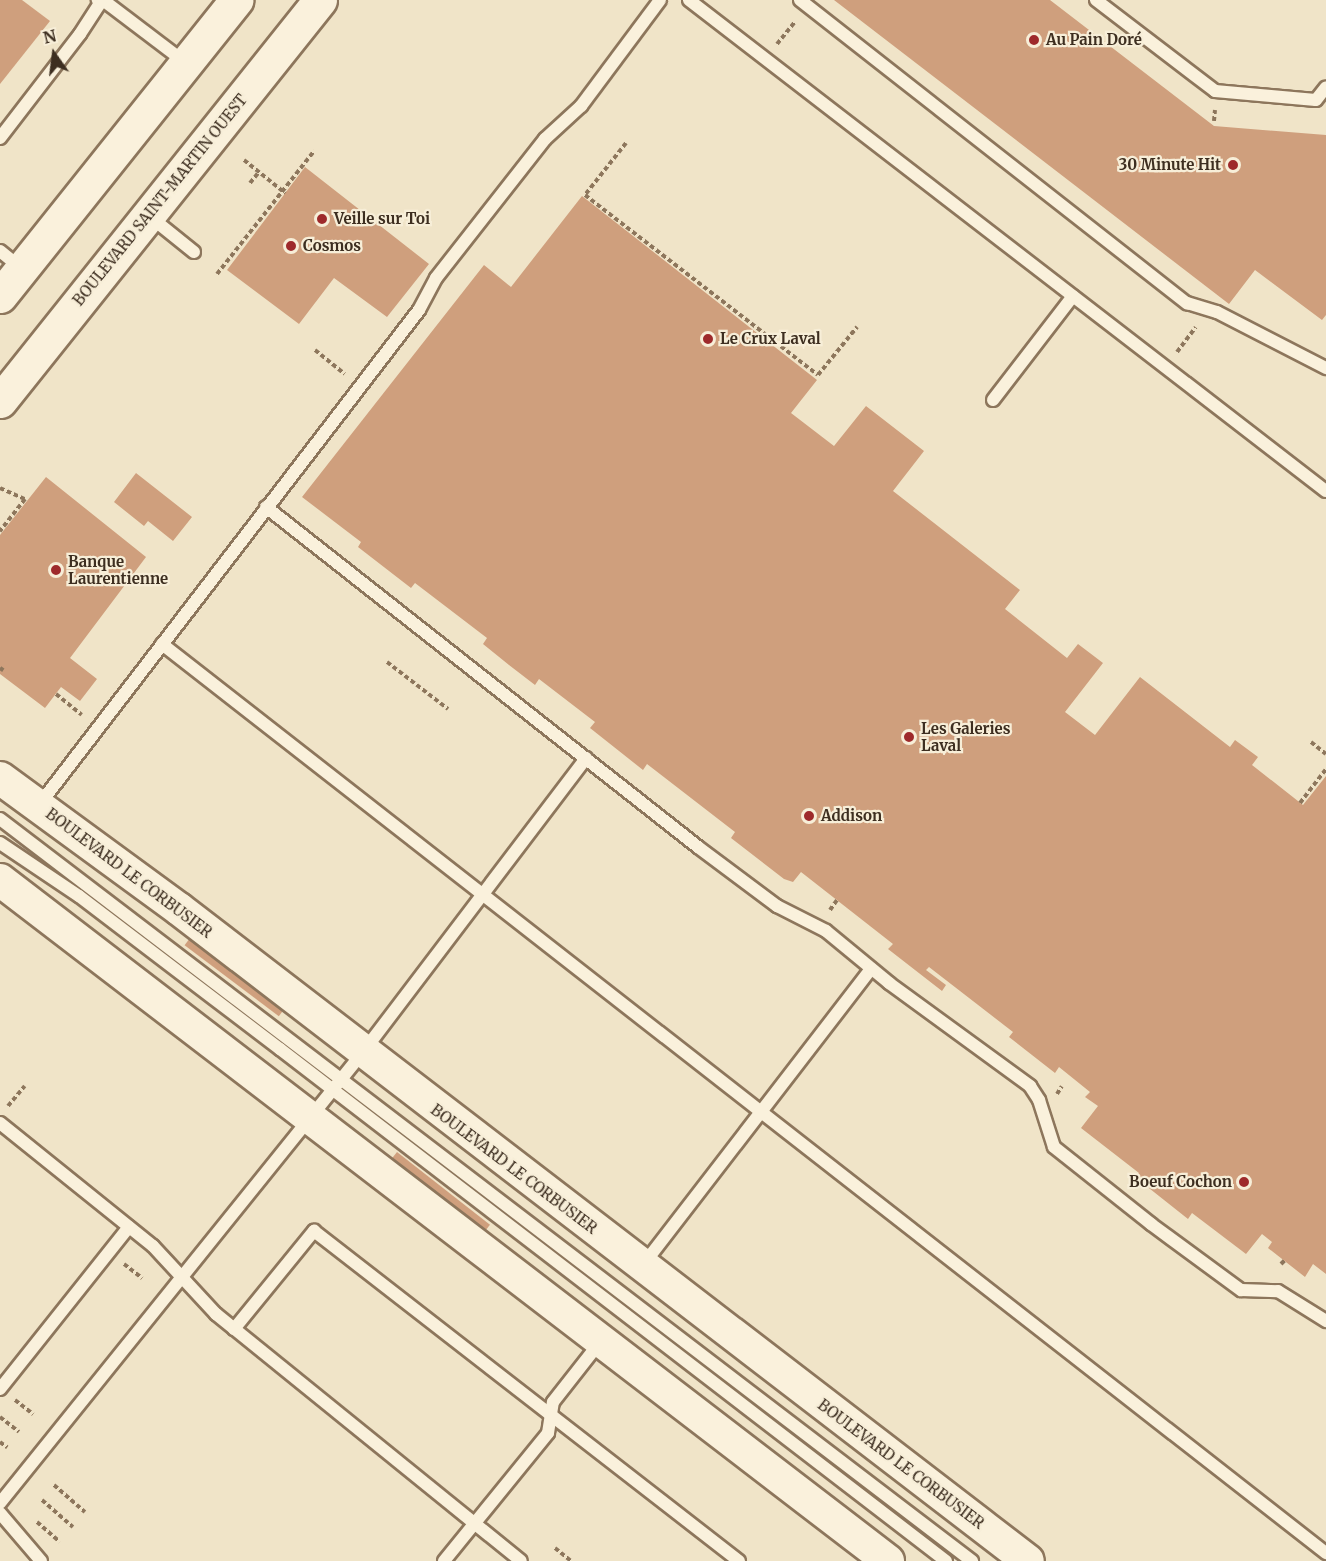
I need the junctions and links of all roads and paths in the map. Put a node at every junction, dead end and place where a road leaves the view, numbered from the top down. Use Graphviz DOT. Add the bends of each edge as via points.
graph roads {
  1 [pos="236,0"];
  2 [pos="320,0"];
  3 [pos="660,0"];
  4 [pos="689,0"];
  5 [pos="1096,0"];
  6 [pos="101,1"];
  7 [pos="804,3"];
  8 [pos="765,59"];
  9 [pos="186,63"];
  10 [pos="1326,87"];
  11 [pos="0,138"];
  12 [pos="626,143"];
  13 [pos="314,151"];
  14 [pos="244,160"];
  15 [pos="259,171"];
  16 [pos="250,183"];
  17 [pos="284,192"];
  18 [pos="148,215"];
  19 [pos="194,252"];
  20 [pos="11,260"];
  21 [pos="217,274"];
  22 [pos="0,296"];
  23 [pos="1073,296"];
  24 [pos="1209,310"];
  25 [pos="857,327"];
  26 [pos="315,350"];
  27 [pos="1166,367"];
  28 [pos="1326,368"];
  29 [pos="360,386"];
  30 [pos="993,400"];
  31 [pos="0,401"];
  32 [pos="0,488"];
  33 [pos="1326,491"];
  34 [pos="266,507"];
  35 [pos="0,531"];
  36 [pos="162,644"];
  37 [pos="387,662"];
  38 [pos="56,694"];
  39 [pos="448,709"];
  40 [pos="83,716"];
  41 [pos="1311,742"];
  42 [pos="1326,754"];
  43 [pos="586,758"];
  44 [pos="1326,769"];
  45 [pos="0,778"];
  46 [pos="1300,803"];
  47 [pos="39,806"];
  48 [pos="0,819"];
  49 [pos="0,843"];
  50 [pos="2,885"];
  51 [pos="484,895"];
  52 [pos="837,900"];
  53 [pos="830,910"];
  54 [pos="871,969"];
  55 [pos="363,1052"];
  56 [pos="343,1077"];
  57 [pos="25,1086"];
  58 [pos="333,1090"];
  59 [pos="7,1107"];
  60 [pos="759,1111"];
  61 [pos="311,1118"];
  62 [pos="0,1123"];
  63 [pos="129,1227"];
  64 [pos="120,1262"];
  65 [pos="642,1266"];
  66 [pos="142,1278"];
  67 [pos="182,1278"];
  68 [pos="1326,1321"];
  69 [pos="234,1329"];
  70 [pos="601,1341"];
  71 [pos="0,1389"];
  72 [pos="551,1414"];
  73 [pos="0,1417"];
  74 [pos="19,1432"];
  75 [pos="0,1442"];
  76 [pos="6,1447"];
  77 [pos="54,1485"];
  78 [pos="42,1500"];
  79 [pos="0,1503"];
  80 [pos="85,1512"];
  81 [pos="0,1514"];
  82 [pos="30,1516"];
  83 [pos="474,1523"];
  84 [pos="72,1527"];
  85 [pos="60,1542"];
  86 [pos="555,1548"];
  87 [pos="1326,1552"];
  88 [pos="41,1561"];
  89 [pos="444,1561"];
  90 [pos="521,1561"];
  91 [pos="571,1561"];
  92 [pos="739,1561"];
  93 [pos="888,1561"];
  94 [pos="946,1561"];
  95 [pos="972,1561"];
  96 [pos="1028,1561"];
  1 -- 9 [label="main road"];
  2 -- 18 [label="main road, BOULEVARD SAINT-MARTIN OUEST"];
  3 -- 29 [label="lane" via="581,106 545,139 449,261 419,310"];
  4 -- 8 [label="lane"];
  5 -- 10 [label="lane" via="1215,91 1316,100"];
  6 -- 9 [label="lane"];
  6 -- 11 [label="lane"];
  7 -- 8 [label="path"];
  7 -- 24 [label="lane" via="1187,303"];
  8 -- 23 [label="lane"];
  9 -- 20 [label="main road"];
  12 -- 25 [label="path" via="585,195 818,375"];
  13 -- 17 [label="path"];
  14 -- 15 [label="path"];
  15 -- 16 [label="path"];
  15 -- 17 [label="path"];
  17 -- 21 [label="path"];
  18 -- 19 [label="lane"];
  18 -- 31 [label="main road, BOULEVARD SAINT-MARTIN OUEST"];
  20 -- 22 [label="main road"];
  23 -- 27 [label="lane"];
  23 -- 30 [label="lane"];
  24 -- 27 [label="path"];
  24 -- 28 [label="lane"];
  26 -- 29 [label="path"];
  27 -- 33 [label="lane"];
  29 -- 34 [label="lane"];
  32 -- 35 [label="path" via="25,499"];
  34 -- 36 [label="lane"];
  34 -- 43 [label="lane"];
  36 -- 47 [label="lane"];
  36 -- 51 [label="lane"];
  37 -- 39 [label="path"];
  38 -- 40 [label="path"];
  41 -- 42 [label="path"];
  43 -- 51 [label="lane"];
  43 -- 54 [label="lane" via="759,893 788,912 808,919"];
  44 -- 46 [label="path"];
  45 -- 47 [label="street, BOULEVARD LE CORBUSIER"];
  47 -- 55 [label="street, BOULEVARD LE CORBUSIER"];
  48 -- 56 [label="lane, BOULEVARD LE CORBUSIER"];
  49 -- 58 [label="lane" via="79,896"];
  50 -- 61 [label="street"];
  51 -- 55 [label="lane"];
  51 -- 60 [label="lane"];
  52 -- 53 [label="path"];
  54 -- 60 [label="lane"];
  54 -- 68 [label="lane" via="1030,1086 1039,1100 1054,1147 1151,1224 1241,1290 1278,1291"];
  55 -- 56 [label="lane"];
  55 -- 65 [label="street, BOULEVARD LE CORBUSIER"];
  56 -- 58 [label="lane"];
  56 -- 95 [label="lane, BOULEVARD LE CORBUSIER"];
  57 -- 59 [label="path"];
  58 -- 61 [label="lane"];
  58 -- 94 [label="lane"];
  60 -- 65 [label="lane"];
  60 -- 87 [label="lane"];
  61 -- 67 [label="lane"];
  61 -- 70 [label="street"];
  62 -- 63 [label="lane"];
  63 -- 67 [label="lane"];
  63 -- 71 [label="lane"];
  64 -- 66 [label="path"];
  65 -- 96 [label="street, BOULEVARD LE CORBUSIER"];
  67 -- 69 [label="lane"];
  67 -- 79 [label="lane"];
  69 -- 72 [label="lane" via="314,1231"];
  69 -- 83 [label="lane"];
  70 -- 72 [label="lane" via="553,1402"];
  70 -- 93 [label="street"];
  72 -- 83 [label="lane" via="548,1433"];
  72 -- 92 [label="lane"];
  73 -- 74 [label="path"];
  75 -- 76 [label="path"];
  77 -- 80 [label="path"];
  78 -- 84 [label="path"];
  81 -- 88 [label="lane"];
  82 -- 85 [label="path"];
  83 -- 89 [label="lane"];
  83 -- 90 [label="lane"];
  86 -- 91 [label="path"];
}
